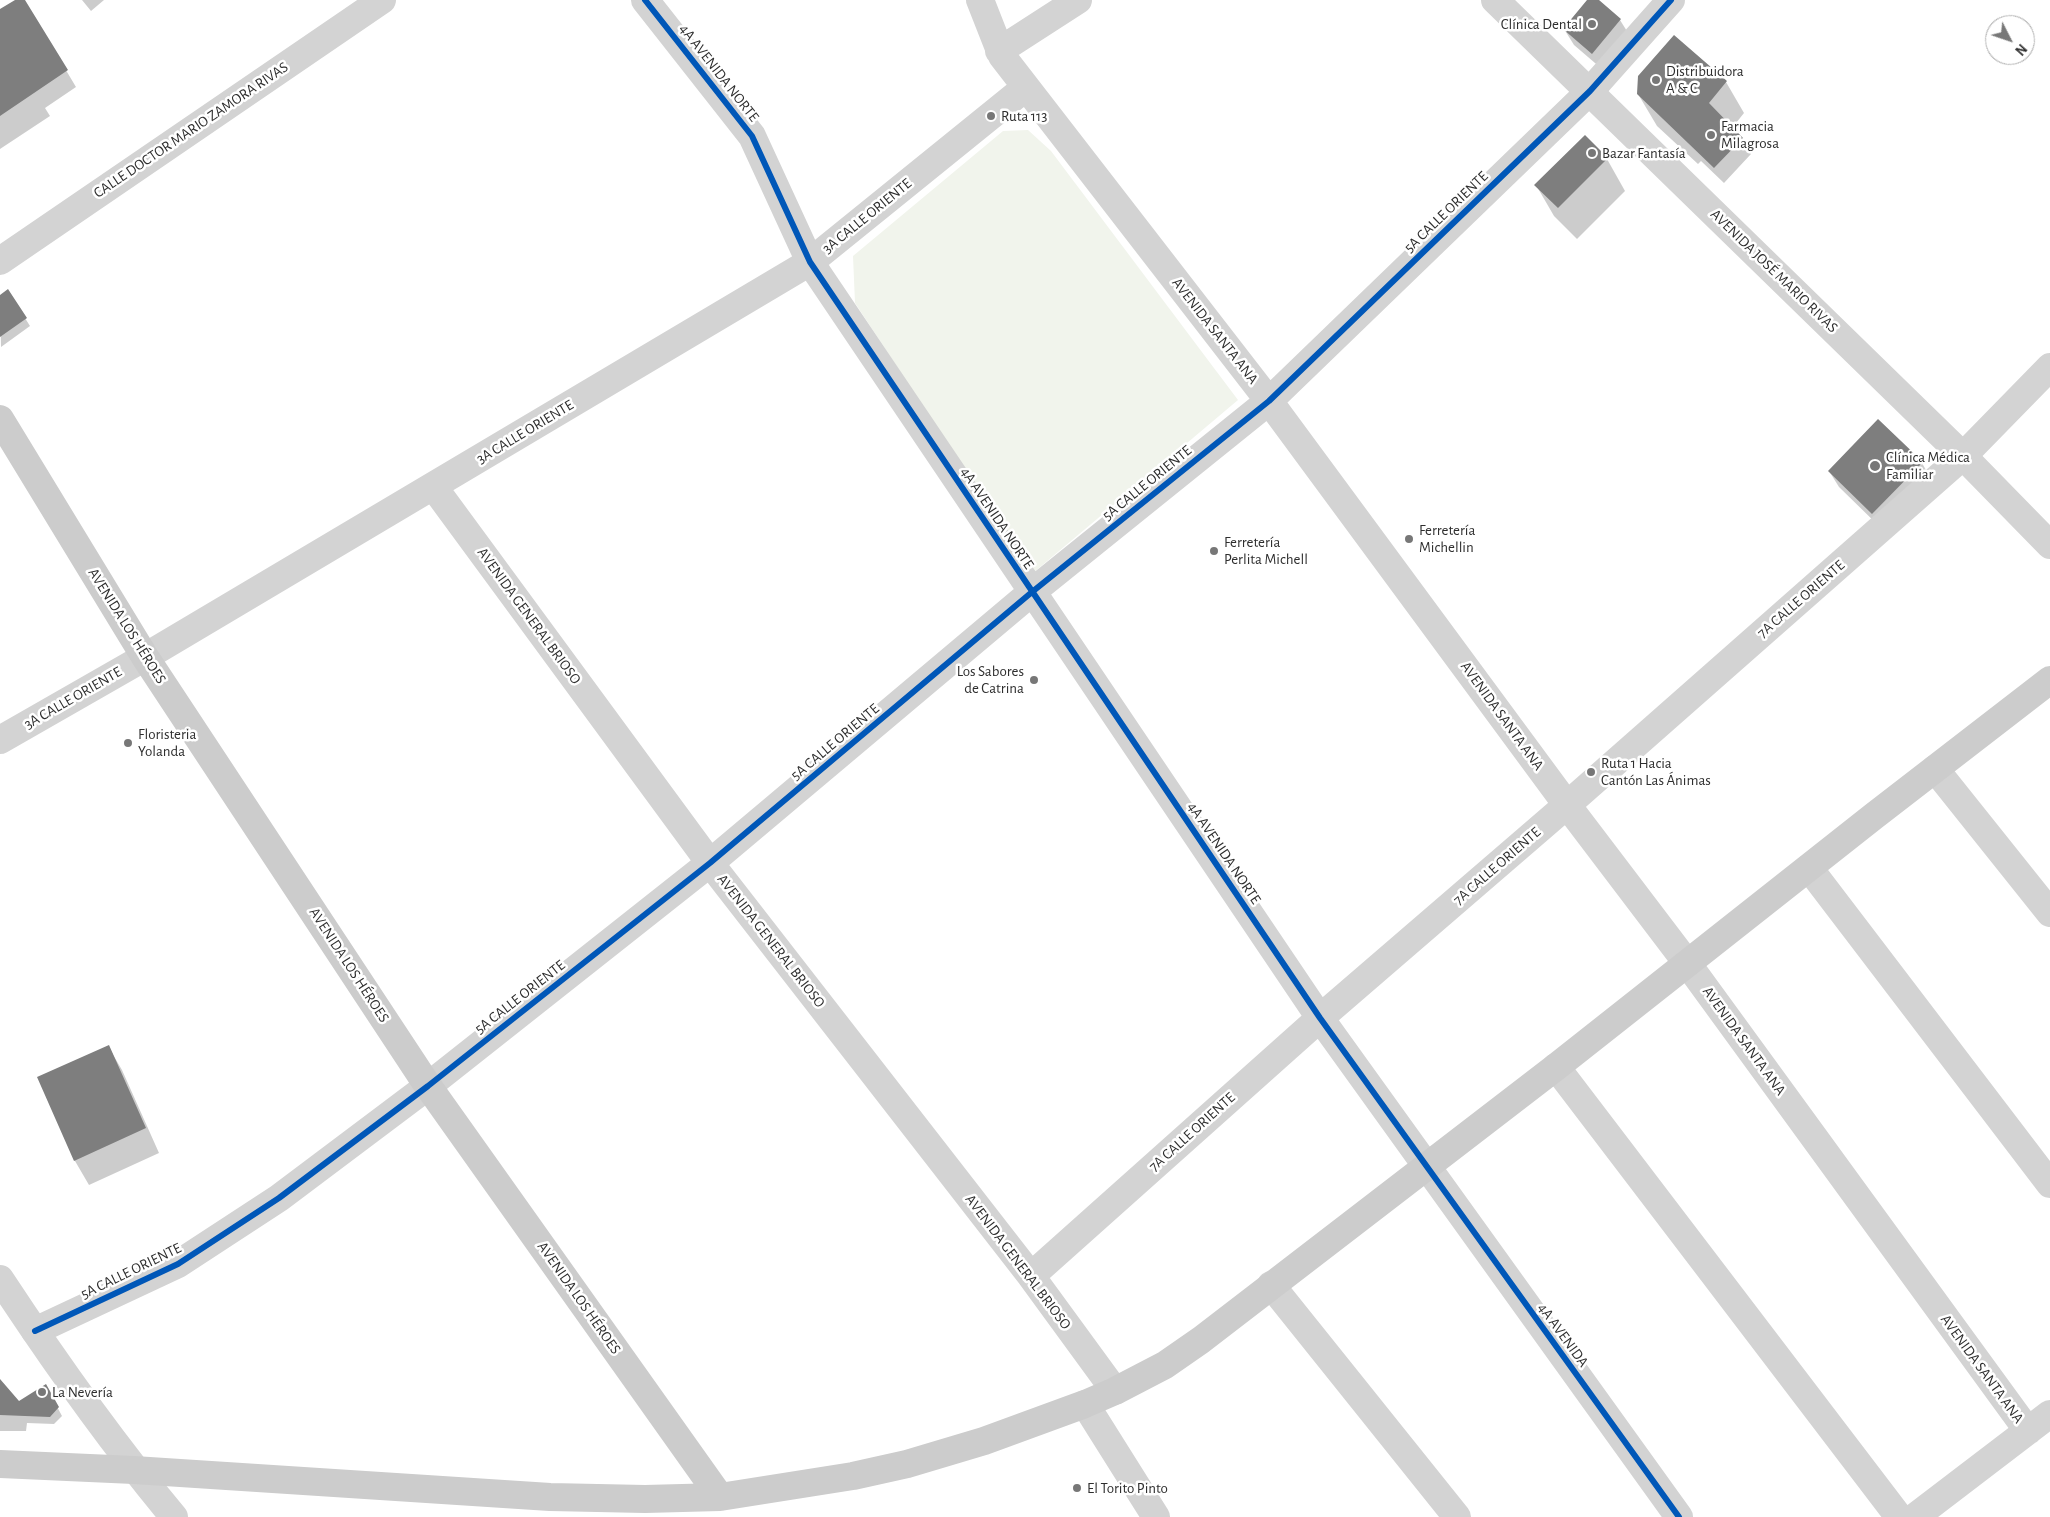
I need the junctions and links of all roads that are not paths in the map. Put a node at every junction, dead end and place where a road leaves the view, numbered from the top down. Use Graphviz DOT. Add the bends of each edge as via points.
graph roads {
  1 [pos="382,0"];
  2 [pos="645,0"];
  3 [pos="980,0"];
  4 [pos="1078,0"];
  5 [pos="1495,0"];
  6 [pos="1671,0"];
  7 [pos="999,51"];
  8 [pos="1025,88"];
  9 [pos="1590,91"];
  10 [pos="0,260"];
  11 [pos="810,262"];
  12 [pos="2050,367"];
  13 [pos="1269,401"];
  14 [pos="0,419"];
  15 [pos="1963,456"];
  16 [pos="433,486"];
  17 [pos="2050,545"];
  18 [pos="1032,592"];
  19 [pos="145,657"];
  20 [pos="2050,680"];
  21 [pos="0,740"];
  22 [pos="1935,769"];
  23 [pos="1567,806"];
  24 [pos="710,863"];
  25 [pos="1809,868"];
  26 [pos="2050,913"];
  27 [pos="1687,963"];
  28 [pos="1320,1018"];
  29 [pos="1556,1067"];
  30 [pos="428,1086"];
  31 [pos="1427,1167"];
  32 [pos="2050,1184"];
  33 [pos="1031,1276"];
  34 [pos="0,1279"];
  35 [pos="1271,1285"];
  36 [pos="35,1331"];
  37 [pos="1114,1391"];
  38 [pos="1085,1404"];
  39 [pos="2050,1414"];
  40 [pos="2028,1430"];
  41 [pos="0,1464"];
  42 [pos="134,1470"];
  43 [pos="720,1497"];
  44 [pos="174,1517"];
  45 [pos="1156,1517"];
  46 [pos="1457,1517"];
  47 [pos="1679,1517"];
  48 [pos="1900,1517"];
  49 [pos="1915,1517"];
  1 -- 10 [label="street, CALLE DOCTOR MARIO ZAMORA RIVAS"];
  2 -- 11 [label="street, 4A AVENIDA NORTE" via="752,136"];
  3 -- 7 [label="street, AVENIDA SANTA ANA"];
  4 -- 7 [label="street"];
  5 -- 9 [label="street, AVENIDA JOSÉ MARIO RIVAS"];
  6 -- 9 [label="street, 5A CALLE ORIENTE"];
  7 -- 8 [label="street, AVENIDA SANTA ANA"];
  8 -- 11 [label="street, 3A CALLE ORIENTE"];
  8 -- 13 [label="street, AVENIDA SANTA ANA"];
  9 -- 13 [label="street, 5A CALLE ORIENTE"];
  9 -- 15 [label="street, AVENIDA JOSÉ MARIO RIVAS"];
  11 -- 16 [label="street, 3A CALLE ORIENTE"];
  11 -- 18 [label="street, 4A AVENIDA NORTE"];
  12 -- 15 [label="street, 7A CALLE ORIENTE"];
  13 -- 18 [label="street, 5A CALLE ORIENTE"];
  13 -- 23 [label="street, AVENIDA SANTA ANA"];
  14 -- 19 [label="main road, AVENIDA LOS HÉROES"];
  15 -- 17 [label="street, AVENIDA JOSÉ MARIO RIVAS"];
  15 -- 23 [label="street, 7A CALLE ORIENTE"];
  16 -- 19 [label="street, 3A CALLE ORIENTE"];
  16 -- 24 [label="street, AVENIDA GENERAL BRIOSO"];
  18 -- 24 [label="street, 5A CALLE ORIENTE"];
  18 -- 28 [label="street, 4A AVENIDA NORTE"];
  19 -- 21 [label="street, 3A CALLE ORIENTE"];
  19 -- 30 [label="main road, AVENIDA LOS HÉROES"];
  20 -- 22 [label="main road"];
  22 -- 25 [label="main road"];
  22 -- 26 [label="street"];
  23 -- 27 [label="street, AVENIDA SANTA ANA"];
  23 -- 28 [label="street, 7A CALLE ORIENTE"];
  24 -- 30 [label="street, 5A CALLE ORIENTE"];
  24 -- 33 [label="street, AVENIDA GENERAL BRIOSO"];
  25 -- 27 [label="main road"];
  25 -- 32 [label="street"];
  27 -- 29 [label="main road"];
  27 -- 40 [label="street, AVENIDA SANTA ANA"];
  28 -- 31 [label="street, 4A AVENIDA NORTE"];
  28 -- 33 [label="street, 7A CALLE ORIENTE"];
  29 -- 31 [label="main road"];
  29 -- 48 [label="street"];
  30 -- 36 [label="street, 5A CALLE ORIENTE" via="279,1198 178,1264"];
  30 -- 43 [label="main road, AVENIDA LOS HÉROES"];
  31 -- 35 [label="main road"];
  31 -- 47 [label="street, 4A AVENIDA"];
  33 -- 37 [label="street, AVENIDA GENERAL BRIOSO"];
  34 -- 36 [label="street"];
  35 -- 37 [label="main road" via="1165,1365"];
  35 -- 46 [label="street"];
  36 -- 42 [label="street"];
  37 -- 38 [label="main road"];
  38 -- 43 [label="main road" via="984,1441 907,1464"];
  38 -- 45 [label="street"];
  39 -- 40 [label="street"];
  40 -- 49 [label="street"];
  41 -- 42 [label="main road"];
  42 -- 43 [label="main road" via="550,1497"];
  42 -- 44 [label="street"];
}
